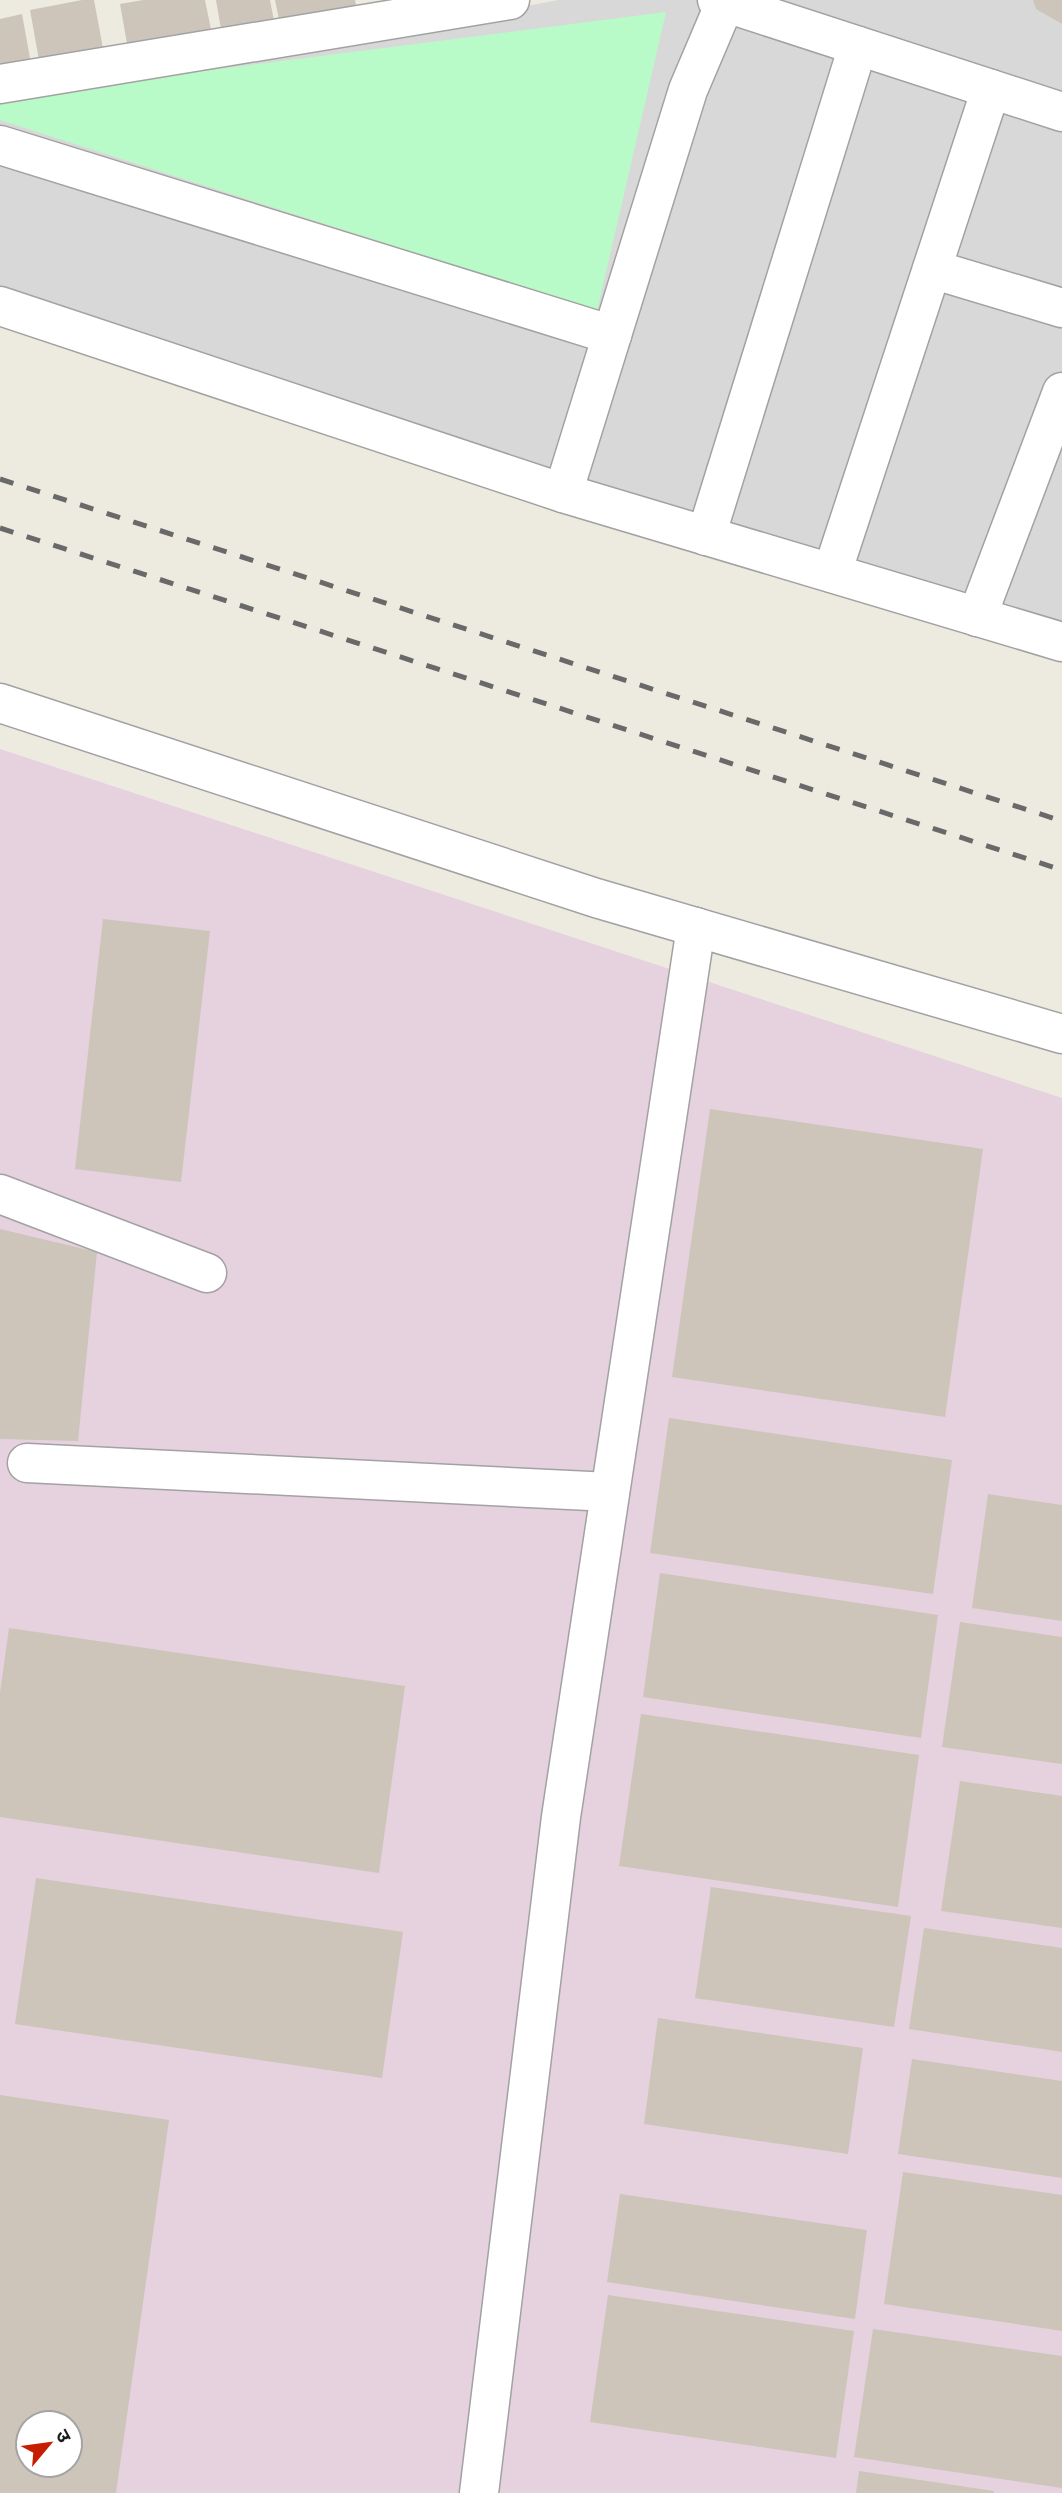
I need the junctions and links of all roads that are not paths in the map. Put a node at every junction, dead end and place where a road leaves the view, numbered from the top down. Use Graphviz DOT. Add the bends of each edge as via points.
graph roads {
  1 [pos="510,0"];
  2 [pos="721,1"];
  3 [pos="858,46"];
  4 [pos="0,84"];
  5 [pos="991,89"];
  6 [pos="1062,112"];
  7 [pos="0,145"];
  8 [pos="932,269"];
  9 [pos="0,306"];
  10 [pos="1062,308"];
  11 [pos="612,335"];
  12 [pos="1062,392"];
  13 [pos="563,492"];
  14 [pos="706,536"];
  15 [pos="832,573"];
  16 [pos="977,617"];
  17 [pos="1062,642"];
  18 [pos="0,703"];
  19 [pos="696,927"];
  20 [pos="1062,1034"];
  21 [pos="0,1194"];
  22 [pos="207,1273"];
  23 [pos="27,1463"];
  24 [pos="610,1492"];
  25 [pos="479,2493"];
  1 -- 4 [label="street"];
  2 -- 3 [label="street"];
  2 -- 11 [label="street" via="688,90"];
  3 -- 5 [label="street"];
  3 -- 14 [label="street"];
  5 -- 6 [label="street"];
  5 -- 8 [label="street"];
  7 -- 11 [label="street"];
  8 -- 10 [label="street"];
  8 -- 15 [label="street"];
  9 -- 13 [label="street"];
  11 -- 13 [label="street"];
  12 -- 16 [label="street"];
  13 -- 14 [label="street"];
  14 -- 15 [label="street"];
  15 -- 16 [label="street"];
  16 -- 17 [label="street"];
  18 -- 19 [label="street"];
  19 -- 20 [label="street"];
  19 -- 24 [label="street"];
  21 -- 22 [label="street"];
  23 -- 24 [label="street"];
  24 -- 25 [label="street" via="561,1817"];
}
